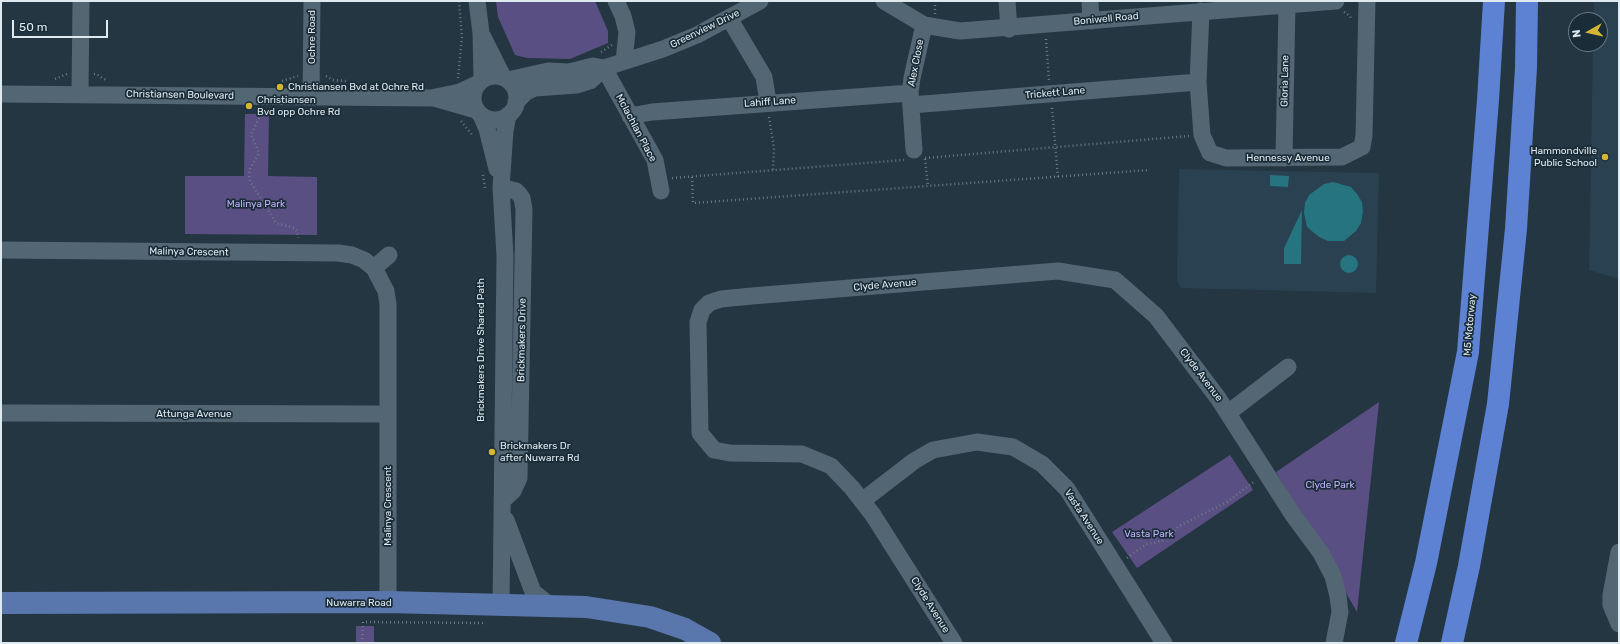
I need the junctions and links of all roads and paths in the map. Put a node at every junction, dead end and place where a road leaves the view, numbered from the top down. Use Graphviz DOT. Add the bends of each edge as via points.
graph roads {
  1 [pos="81,1"];
  2 [pos="312,1"];
  3 [pos="459,1"];
  4 [pos="477,1"];
  5 [pos="616,1"];
  6 [pos="760,1"];
  7 [pos="884,1"];
  8 [pos="1007,1"];
  9 [pos="1090,1"];
  10 [pos="1367,1"];
  11 [pos="1494,1"];
  12 [pos="1527,1"];
  13 [pos="1286,5"];
  14 [pos="1338,6"];
  15 [pos="1201,11"];
  16 [pos="729,18"];
  17 [pos="1091,21"];
  18 [pos="1353,24"];
  19 [pos="924,25"];
  20 [pos="1009,29"];
  21 [pos="481,33"];
  22 [pos="1046,35"];
  23 [pos="613,38"];
  24 [pos="602,61"];
  25 [pos="624,61"];
  26 [pos="323,76"];
  27 [pos="506,78"];
  28 [pos="452,80"];
  29 [pos="352,81"];
  30 [pos="479,82"];
  31 [pos="1049,82"];
  32 [pos="1198,82"];
  33 [pos="1,94"];
  34 [pos="80,94"];
  35 [pos="311,97"];
  36 [pos="432,98"];
  37 [pos="911,99"];
  38 [pos="768,102"];
  39 [pos="1051,107"];
  40 [pos="512,109"];
  41 [pos="264,111"];
  42 [pos="479,113"];
  43 [pos="630,116"];
  44 [pos="460,120"];
  45 [pos="474,139"];
  46 [pos="920,154"];
  47 [pos="1284,158"];
  48 [pos="773,170"];
  49 [pos="1149,170"];
  50 [pos="483,173"];
  51 [pos="692,177"];
  52 [pos="1058,177"];
  53 [pos="928,186"];
  54 [pos="493,190"];
  55 [pos="662,191"];
  56 [pos="1,250"];
  57 [pos="298,253"];
  58 [pos="389,255"];
  59 [pos="374,268"];
  60 [pos="1288,367"];
  61 [pos="1,413"];
  62 [pos="1228,413"];
  63 [pos="387,414"];
  64 [pos="1266,473"];
  65 [pos="862,500"];
  66 [pos="502,506"];
  67 [pos="1619,552"];
  68 [pos="1117,569"];
  69 [pos="388,602"];
  70 [pos="1,603"];
  71 [pos="501,606"];
  72 [pos="552,607"];
  73 [pos="483,623"];
  74 [pos="1619,624"];
  75 [pos="362,643"];
  76 [pos="710,643"];
  77 [pos="954,643"];
  78 [pos="1164,643"];
  79 [pos="1334,643"];
  80 [pos="1406,643"];
  81 [pos="1452,643"];
  1 -- 34 [label="street"];
  2 -- 35 [label="street, Ochre Road"];
  3 -- 28 [label="path" via="462,37 458,78"];
  4 -- 21 [label="street"];
  5 -- 25 [label="street" via="627,32"];
  6 -- 16 [label="street, Greenview Drive"];
  7 -- 19 [label="street, Boniwell Road"];
  8 -- 20 [label="street"];
  9 -- 17 [label="street"];
  10 -- 47 [label="street, Hennessy Avenue" via="1362,148 1342,157"];
  11 -- 80 [label="highway, M5 Motorway" via="1468,352 1426,563"];
  12 -- 81 [label="highway" via="1526,68 1516,229 1498,404"];
  13 -- 14 [label="street, Boniwell Road"];
  13 -- 15 [label="street, Boniwell Road"];
  13 -- 47 [label="street, Gloria Lane"];
  14 -- 18 [label="path" via="1350,16"];
  15 -- 17 [label="street, Boniwell Road"];
  15 -- 32 [label="street, Hennessy Avenue"];
  16 -- 25 [label="street, Greenview Drive" via="683,41"];
  16 -- 38 [label="street" via="764,77"];
  17 -- 20 [label="street, Boniwell Road"];
  19 -- 20 [label="street, Boniwell Road" via="960,32"];
  19 -- 37 [label="street, Alex Close" via="912,78"];
  21 -- 27 [label="street"];
  21 -- 30 [label="street"];
  22 -- 31 [label="path"];
  23 -- 24 [label="path" via="612,45"];
  24 -- 25 [label="street, Greenview Drive"];
  24 -- 27 [label="street, Greenview Drive" via="570,72 541,72"];
  24 -- 40 [label="street, Greenview Drive" via="585,83 535,88 526,92"];
  24 -- 43 [label="street, Mclachlan Place"];
  26 -- 29 [label="path" via="334,80"];
  27 -- 30 [label="street" via="488,76"];
  27 -- 40 [label="street" via="516,90"];
  30 -- 36 [label="street, Christiansen Boulevard" via="460,92"];
  30 -- 42 [label="street" via="472,97"];
  32 -- 37 [label="street, Trickett Lane"];
  32 -- 47 [label="street, Hennessy Avenue" via="1202,135 1210,153 1226,158"];
  33 -- 34 [label="street, Christiansen Boulevard"];
  34 -- 35 [label="street, Christiansen Boulevard"];
  35 -- 36 [label="street, Christiansen Boulevard"];
  36 -- 42 [label="street, Christiansen Boulevard"];
  37 -- 38 [label="street, Lahiff Lane"];
  37 -- 46 [label="street, Alex Close"];
  38 -- 43 [label="street, Lahiff Lane"];
  38 -- 48 [label="path" via="774,148"];
  39 -- 52 [label="path"];
  40 -- 42 [label="street" via="495,120"];
  40 -- 54 [label="street, Brickmakers Drive"];
  41 -- 57 [label="path" via="251,134 259,154 248,175 276,223 297,231"];
  42 -- 54 [label="street, Brickmakers Drive" via="490,140"];
  43 -- 55 [label="street, Mclachlan Place" via="655,160"];
  44 -- 45 [label="path"];
  46 -- 53 [label="path"];
  49 -- 52 [label="path"];
  50 -- 54 [label="path"];
  51 -- 53 [label="path" via="693,203"];
  52 -- 53 [label="path"];
  54 -- 66 [label="street, Brickmakers Drive" via="505,256"];
  56 -- 57 [label="street, Malinya Crescent"];
  57 -- 59 [label="street, Malinya Crescent" via="352,255"];
  58 -- 59 [label="street"];
  59 -- 63 [label="street, Malinya Crescent" via="383,285 388,304"];
  60 -- 62 [label="street"];
  61 -- 63 [label="street, Attunga Avenue"];
  62 -- 64 [label="street, Clyde Avenue"];
  62 -- 65 [label="street, Clyde Avenue" via="1156,316 1115,280 1058,271 752,296 721,299 709,303 702,310 698,322 700,433 714,450 802,454 815,458 831,466"];
  63 -- 69 [label="street, Malinya Crescent"];
  64 -- 68 [label="path" via="1227,502 1179,526 1162,541 1146,544"];
  64 -- 79 [label="street, Clyde Avenue" via="1333,576 1340,612"];
  65 -- 68 [label="street, Vasta Avenue" via="914,461 934,450 977,442 1014,447 1042,464 1066,489"];
  65 -- 77 [label="street, Clyde Avenue"];
  66 -- 71 [label="street, Brickmakers Drive"];
  66 -- 72 [label="street" via="533,592"];
  67 -- 74 [label="street" via="1611,595"];
  68 -- 78 [label="street, Vasta Avenue"];
  69 -- 70 [label="main road, Nuwarra Road"];
  69 -- 71 [label="main road, Nuwarra Road"];
  71 -- 72 [label="main road, Nuwarra Road"];
  72 -- 76 [label="main road, Nuwarra Road" via="586,607 650,617 685,628"];
  73 -- 75 [label="path" via="362,622"];
}
